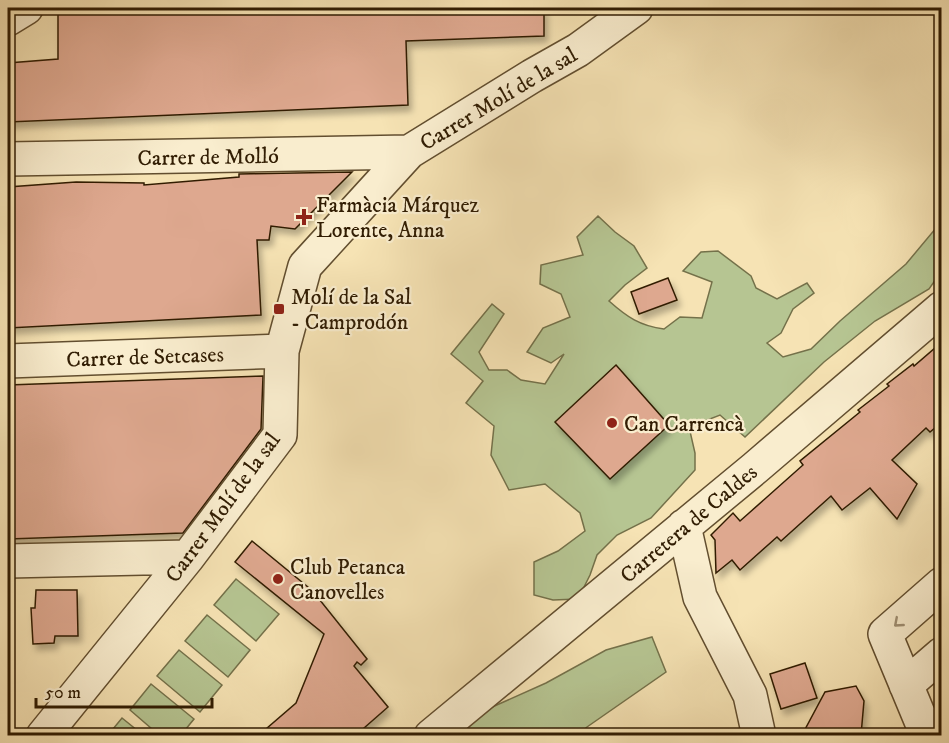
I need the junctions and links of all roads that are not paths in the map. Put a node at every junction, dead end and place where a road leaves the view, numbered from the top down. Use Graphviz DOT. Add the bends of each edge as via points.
graph roads {
  1 [pos="26,8"];
  2 [pos="636,8"];
  3 [pos="8,19"];
  4 [pos="409,153"];
  5 [pos="8,159"];
  6 [pos="942,308"];
  7 [pos="282,351"];
  8 [pos="8,361"];
  9 [pos="684,526"];
  10 [pos="188,557"];
  11 [pos="8,561"];
  12 [pos="942,585"];
  13 [pos="942,654"];
  14 [pos="906,685"];
  15 [pos="942,722"];
  16 [pos="43,735"];
  17 [pos="431,735"];
  18 [pos="759,735"];
  1 -- 3 [label="street"];
  2 -- 4 [label="street, Carrer Molí de la sal" via="578,50"];
  4 -- 5 [label="street, Carrer de Molló"];
  4 -- 7 [label="street, Carrer Molí de la sal" via="305,266"];
  6 -- 9 [label="street, Carretera de Caldes"];
  7 -- 8 [label="street, Carrer de Setcases"];
  7 -- 10 [label="street, Carrer Molí de la sal" via="280,435"];
  9 -- 17 [label="street, Carretera de Caldes"];
  9 -- 18 [label="street" via="700,597 750,695"];
  10 -- 11 [label="street"];
  10 -- 16 [label="street, Carrer Molí de la sal"];
  12 -- 14 [label="street, one-way" via="885,634"];
  13 -- 14 [label="street"];
  14 -- 15 [label="street" via="927,735"];
}
